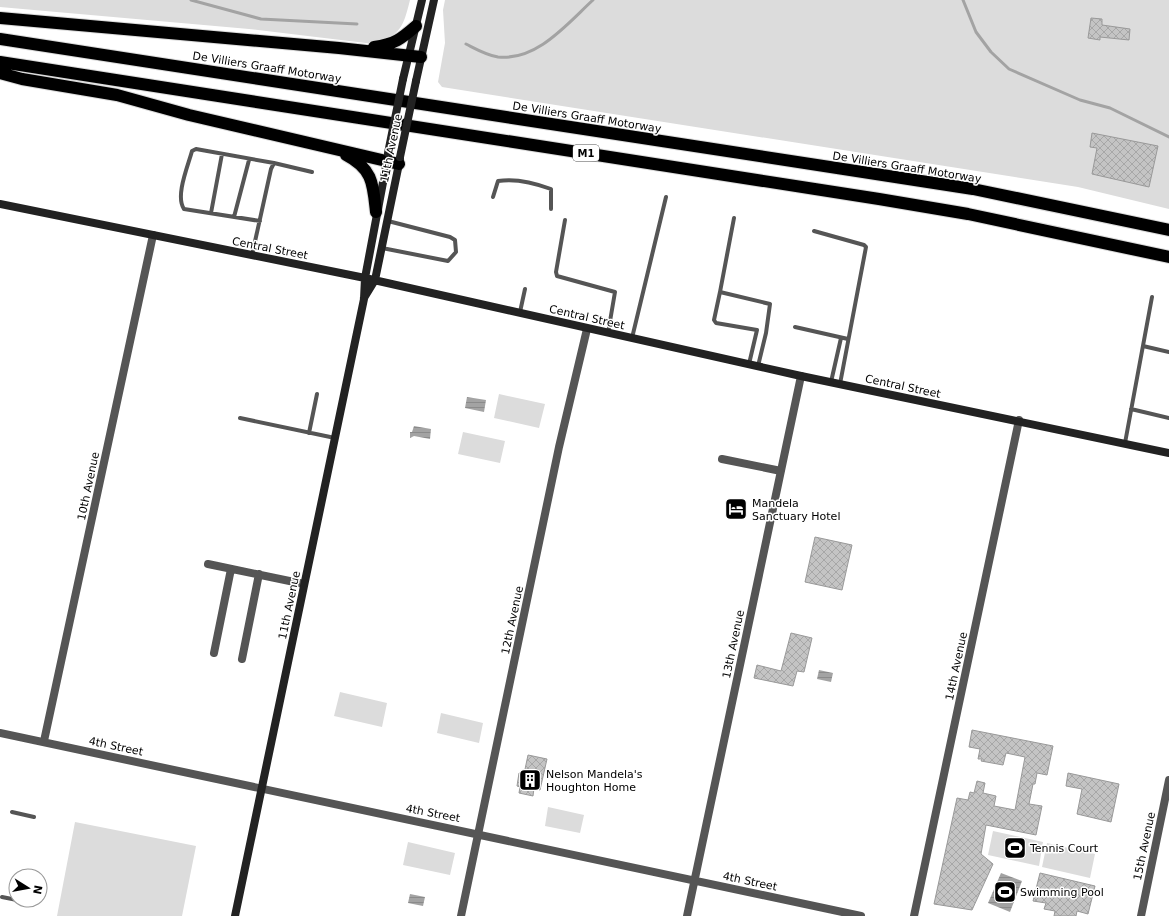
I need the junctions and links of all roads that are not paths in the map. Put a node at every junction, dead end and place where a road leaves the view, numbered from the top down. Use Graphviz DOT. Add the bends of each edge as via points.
graph roads {
  1 [pos="422,0"];
  2 [pos="434,0"];
  3 [pos="0,18"];
  4 [pos="416,26"];
  5 [pos="0,39"];
  6 [pos="339,48"];
  7 [pos="415,56"];
  8 [pos="0,62"];
  9 [pos="0,73"];
  10 [pos="337,149"];
  11 [pos="222,154"];
  12 [pos="393,159"];
  13 [pos="249,160"];
  14 [pos="274,163"];
  15 [pos="312,172"];
  16 [pos="493,197"];
  17 [pos="666,197"];
  18 [pos="0,204"];
  19 [pos="551,209"];
  20 [pos="376,212"];
  21 [pos="210,213"];
  22 [pos="234,217"];
  23 [pos="734,218"];
  24 [pos="565,220"];
  25 [pos="260,221"];
  26 [pos="388,221"];
  27 [pos="1169,230"];
  28 [pos="814,231"];
  29 [pos="153,235"];
  30 [pos="382,248"];
  31 [pos="252,256"];
  32 [pos="1169,257"];
  33 [pos="365,278"];
  34 [pos="375,280"];
  35 [pos="526,289"];
  36 [pos="720,292"];
  37 [pos="364,298"];
  38 [pos="1152,298"];
  39 [pos="520,312"];
  40 [pos="794,327"];
  41 [pos="586,329"];
  42 [pos="757,330"];
  43 [pos="766,333"];
  44 [pos="608,334"];
  45 [pos="840,338"];
  46 [pos="632,339"];
  47 [pos="848,339"];
  48 [pos="1143,346"];
  49 [pos="1169,352"];
  50 [pos="749,364"];
  51 [pos="758,366"];
  52 [pos="801,376"];
  53 [pos="831,382"];
  54 [pos="840,384"];
  55 [pos="317,394"];
  56 [pos="1131,409"];
  57 [pos="240,418"];
  58 [pos="1169,418"];
  59 [pos="1019,420"];
  60 [pos="309,433"];
  61 [pos="335,438"];
  62 [pos="1125,443"];
  63 [pos="1169,453"];
  64 [pos="722,458"];
  65 [pos="781,471"];
  66 [pos="208,564"];
  67 [pos="231,569"];
  68 [pos="259,574"];
  69 [pos="304,584"];
  70 [pos="214,653"];
  71 [pos="242,659"];
  72 [pos="0,733"];
  73 [pos="44,741"];
  74 [pos="1169,780"];
  75 [pos="262,790"];
  76 [pos="12,812"];
  77 [pos="34,817"];
  78 [pos="478,833"];
  79 [pos="695,881"];
  80 [pos="2,897"];
  81 [pos="8,898"];
  82 [pos="235,916"];
  83 [pos="461,916"];
  84 [pos="687,916"];
  85 [pos="862,916"];
  86 [pos="914,916"];
  87 [pos="1141,916"];
  1 -- 4 [label="main road, 11th Avenue"];
  2 -- 7 [label="main road, 11th Avenue"];
  3 -- 6 [label="highway"];
  4 -- 6 [label="highway" via="399,40 388,45"];
  4 -- 7 [label="main road, 11th Avenue"];
  5 -- 27 [label="highway, De Villiers Graaff Motorway / M1" via="973,189"];
  6 -- 7 [label="highway"];
  7 -- 12 [label="main road, 11th Avenue, bridge" via="416,81"];
  7 -- 12 [label="main road, 11th Avenue, bridge" via="403,79"];
  8 -- 32 [label="highway, M1" via="879,199 968,214"];
  9 -- 10 [label="highway" via="117,95 189,115"];
  10 -- 12 [label="highway"];
  10 -- 20 [label="highway" via="355,160 370,176"];
  11 -- 13 [label="lane"];
  11 -- 21 [label="lane"];
  11 -- 21 [label="lane" via="200,149 192,151 180,196 180,204 184,209"];
  12 -- 20 [label="main road, 11th Avenue"];
  12 -- 26 [label="main road, 11th Avenue"];
  13 -- 14 [label="lane"];
  13 -- 22 [label="lane"];
  14 -- 15 [label="lane"];
  14 -- 25 [label="lane"];
  16 -- 19 [label="lane" via="498,181 514,180 551,189"];
  17 -- 46 [label="lane"];
  18 -- 29 [label="main road, Central Street"];
  20 -- 33 [label="main road, 11th Avenue"];
  21 -- 22 [label="lane"];
  22 -- 25 [label="lane"];
  23 -- 36 [label="lane"];
  24 -- 44 [label="lane" via="556,272 558,276 615,292"];
  25 -- 31 [label="lane"];
  26 -- 30 [label="main road, 11th Avenue"];
  26 -- 30 [label="lane" via="450,236 455,240 456,252 448,261"];
  28 -- 47 [label="lane" via="866,247"];
  29 -- 31 [label="main road, Central Street"];
  29 -- 73 [label="street, 10th Avenue"];
  30 -- 34 [label="main road, 11th Avenue"];
  31 -- 33 [label="main road, Central Street"];
  33 -- 34 [label="main road, Central Street"];
  33 -- 37 [label="main road, 11th Avenue"];
  34 -- 37 [label="main road, 11th Avenue"];
  34 -- 39 [label="main road, Central Street"];
  35 -- 39 [label="lane"];
  36 -- 42 [label="lane" via="714,320 716,324"];
  36 -- 43 [label="lane" via="770,304"];
  37 -- 61 [label="main road, 11th Avenue"];
  38 -- 48 [label="lane"];
  39 -- 41 [label="main road, Central Street"];
  40 -- 45 [label="lane"];
  41 -- 44 [label="main road, Central Street"];
  41 -- 78 [label="street, 12th Avenue"];
  42 -- 43 [label="lane"];
  42 -- 50 [label="lane"];
  43 -- 51 [label="lane"];
  44 -- 46 [label="main road, Central Street"];
  45 -- 47 [label="lane"];
  45 -- 53 [label="lane"];
  46 -- 50 [label="main road, Central Street"];
  47 -- 54 [label="lane"];
  48 -- 49 [label="lane"];
  48 -- 56 [label="lane"];
  50 -- 51 [label="main road, Central Street"];
  51 -- 52 [label="main road, Central Street"];
  52 -- 53 [label="main road, Central Street"];
  52 -- 65 [label="street, 13th Avenue"];
  53 -- 54 [label="main road, Central Street"];
  54 -- 59 [label="main road, Central Street"];
  55 -- 60 [label="lane"];
  56 -- 58 [label="lane"];
  56 -- 62 [label="lane"];
  57 -- 60 [label="lane"];
  59 -- 62 [label="main road, Central Street"];
  59 -- 86 [label="street, 14th Avenue"];
  60 -- 61 [label="lane"];
  61 -- 69 [label="main road, 11th Avenue"];
  62 -- 63 [label="main road, Central Street"];
  64 -- 65 [label="street"];
  65 -- 79 [label="street, 13th Avenue"];
  66 -- 67 [label="street"];
  67 -- 68 [label="street"];
  67 -- 70 [label="street"];
  68 -- 69 [label="street"];
  68 -- 71 [label="street"];
  69 -- 75 [label="main road, 11th Avenue"];
  72 -- 73 [label="street, 4th Street"];
  73 -- 75 [label="street, 4th Street"];
  74 -- 87 [label="street, 15th Avenue"];
  75 -- 78 [label="street, 4th Street"];
  75 -- 82 [label="main road, 11th Avenue"];
  76 -- 77 [label="lane"];
  78 -- 79 [label="street, 4th Street"];
  78 -- 83 [label="street, 12th Avenue"];
  79 -- 84 [label="street, 13th Avenue"];
  79 -- 85 [label="street, 4th Street"];
  80 -- 81 [label="lane"];
}
